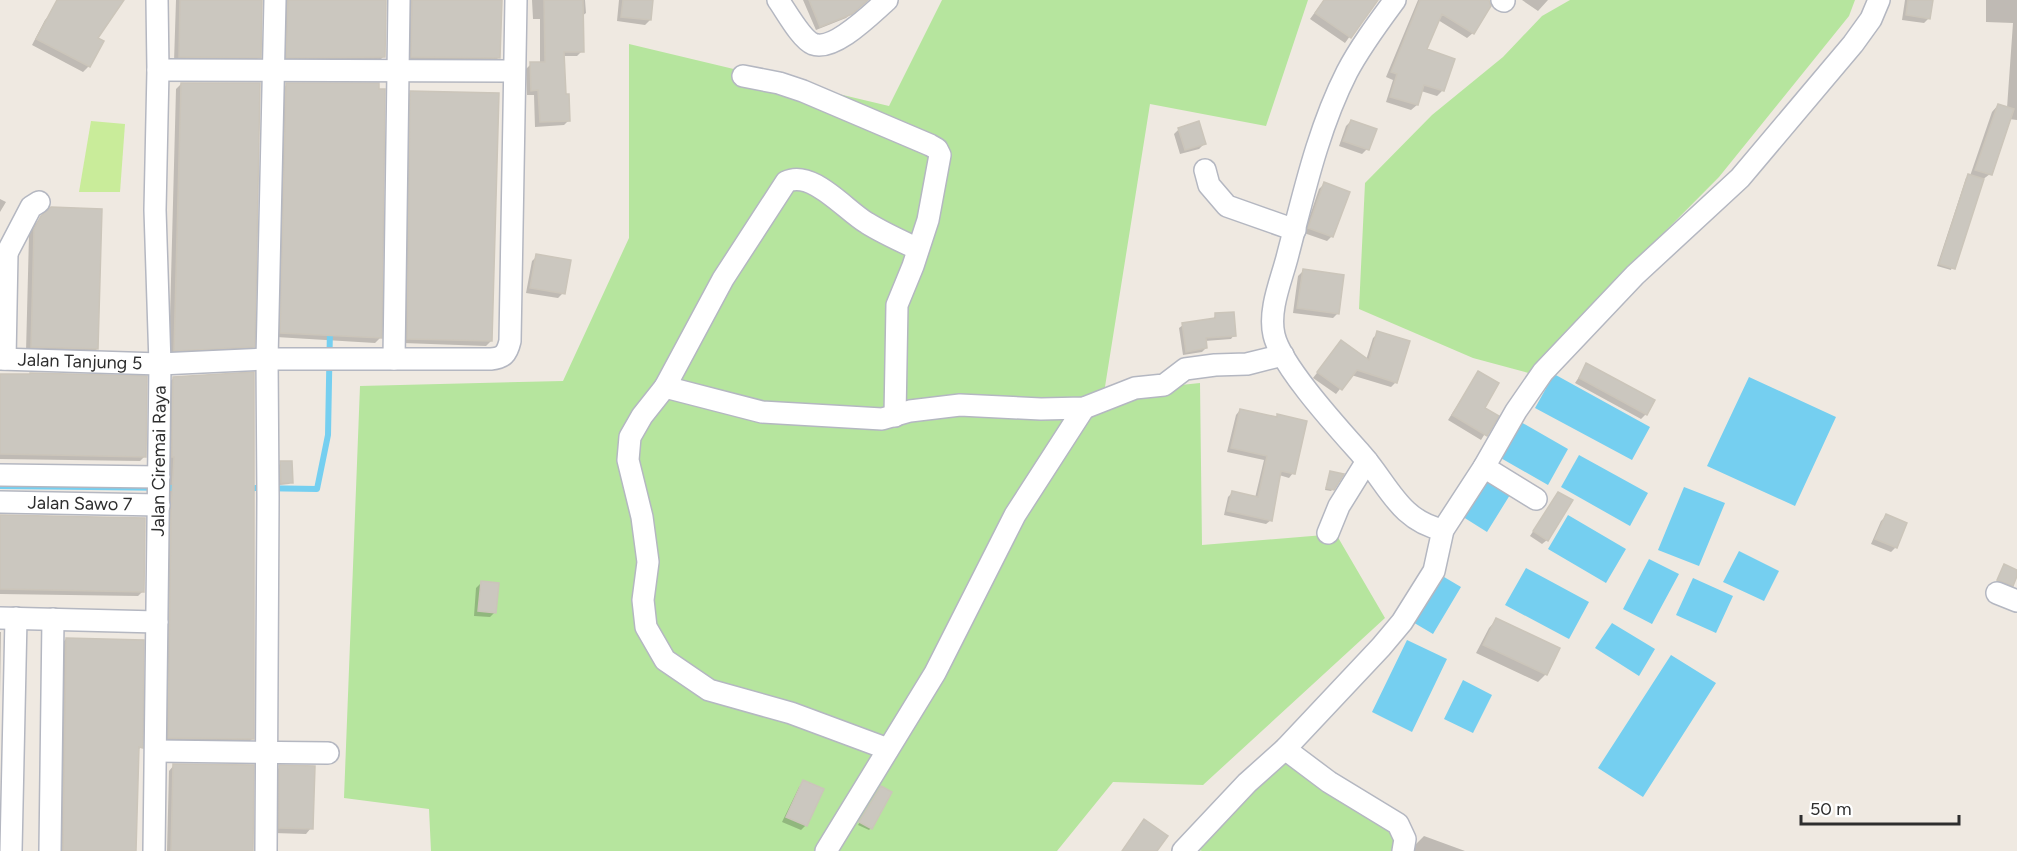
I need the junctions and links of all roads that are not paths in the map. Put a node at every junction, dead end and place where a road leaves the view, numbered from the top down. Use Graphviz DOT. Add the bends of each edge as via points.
graph roads {
  1 [pos="157,0"];
  2 [pos="275,0"];
  3 [pos="399,0"];
  4 [pos="516,0"];
  5 [pos="778,0"];
  6 [pos="887,0"];
  7 [pos="1395,0"];
  8 [pos="1880,0"];
  9 [pos="158,70"];
  10 [pos="273,70"];
  11 [pos="397,71"];
  12 [pos="514,71"];
  13 [pos="742,76"];
  14 [pos="1205,170"];
  15 [pos="39,202"];
  16 [pos="1294,230"];
  17 [pos="918,249"];
  18 [pos="3,254"];
  19 [pos="1283,355"];
  20 [pos="3,359"];
  21 [pos="267,359"];
  22 [pos="394,359"];
  23 [pos="160,364"];
  24 [pos="665,387"];
  25 [pos="1084,408"];
  26 [pos="895,416"];
  27 [pos="1367,461"];
  28 [pos="1484,467"];
  29 [pos="0,475"];
  30 [pos="159,490"];
  31 [pos="1536,499"];
  32 [pos="0,502"];
  33 [pos="1443,530"];
  34 [pos="1328,533"];
  35 [pos="1997,593"];
  36 [pos="2017,601"];
  37 [pos="8,618"];
  38 [pos="53,620"];
  39 [pos="157,622"];
  40 [pos="6,720"];
  41 [pos="888,749"];
  42 [pos="1285,750"];
  43 [pos="156,752"];
  44 [pos="267,753"];
  45 [pos="328,753"];
  46 [pos="6,815"];
  47 [pos="1191,849"];
  48 [pos="11,851"];
  49 [pos="50,851"];
  50 [pos="154,851"];
  51 [pos="266,851"];
  52 [pos="826,851"];
  53 [pos="1403,851"];
  1 -- 9 [label="street, Jalan Ciremai Raya"];
  2 -- 10 [label="street"];
  3 -- 11 [label="street"];
  4 -- 12 [label="street"];
  5 -- 6 [label="street" via="804,37 812,44 822,45 844,35"];
  7 -- 16 [label="street" via="1358,53 1332,105"];
  8 -- 28 [label="street" via="1853,44 1740,178 1635,275 1543,372"];
  9 -- 10 [label="street"];
  9 -- 23 [label="street, Jalan Ciremai Raya" via="155,210"];
  10 -- 11 [label="street"];
  10 -- 21 [label="street"];
  11 -- 12 [label="street"];
  11 -- 22 [label="street"];
  12 -- 22 [label="street, Jalan Tanjung 5" via="508,351 491,359"];
  13 -- 17 [label="street" via="802,91 937,149 940,155 928,220"];
  14 -- 16 [label="street" via="1209,185 1227,206"];
  15 -- 18 [label="street" via="30,207"];
  16 -- 19 [label="street" via="1272,323"];
  17 -- 24 [label="street" via="865,222 806,180 786,182 723,279"];
  17 -- 26 [label="street" via="897,305"];
  18 -- 20 [label="street"];
  19 -- 25 [label="street" via="1247,364 1185,369 1164,385 1135,388"];
  19 -- 27 [label="street"];
  20 -- 23 [label="street, Jalan Tanjung 5"];
  21 -- 22 [label="street, Jalan Tanjung 5"];
  21 -- 23 [label="street, Jalan Tanjung 5"];
  21 -- 44 [label="street"];
  23 -- 30 [label="street, Jalan Ciremai Raya"];
  24 -- 26 [label="street" via="762,412 867,419"];
  24 -- 41 [label="street" via="630,437 628,460 648,562 643,600 646,627 666,660 709,690 791,713"];
  25 -- 26 [label="street" via="960,405"];
  25 -- 41 [label="street" via="1015,515 956,636"];
  27 -- 33 [label="street" via="1415,520"];
  27 -- 34 [label="street" via="1339,506"];
  28 -- 31 [label="street"];
  28 -- 33 [label="street"];
  29 -- 30 [label="street"];
  30 -- 32 [label="street, Jalan Sawo 7"];
  30 -- 39 [label="street, Jalan Ciremai Raya"];
  33 -- 42 [label="street" via="1434,571 1402,622"];
  35 -- 36 [label="street"];
  37 -- 38 [label="street"];
  37 -- 40 [label="street"];
  38 -- 39 [label="street"];
  38 -- 49 [label="street"];
  39 -- 43 [label="street, Jalan Ciremai Raya"];
  40 -- 46 [label="street"];
  41 -- 52 [label="street"];
  42 -- 47 [label="street" via="1240,790"];
  42 -- 53 [label="street" via="1398,824 1405,839"];
  43 -- 44 [label="street"];
  43 -- 50 [label="street, Jalan Ciremai Raya"];
  44 -- 45 [label="street"];
  44 -- 51 [label="street"];
  46 -- 48 [label="street"];
}
